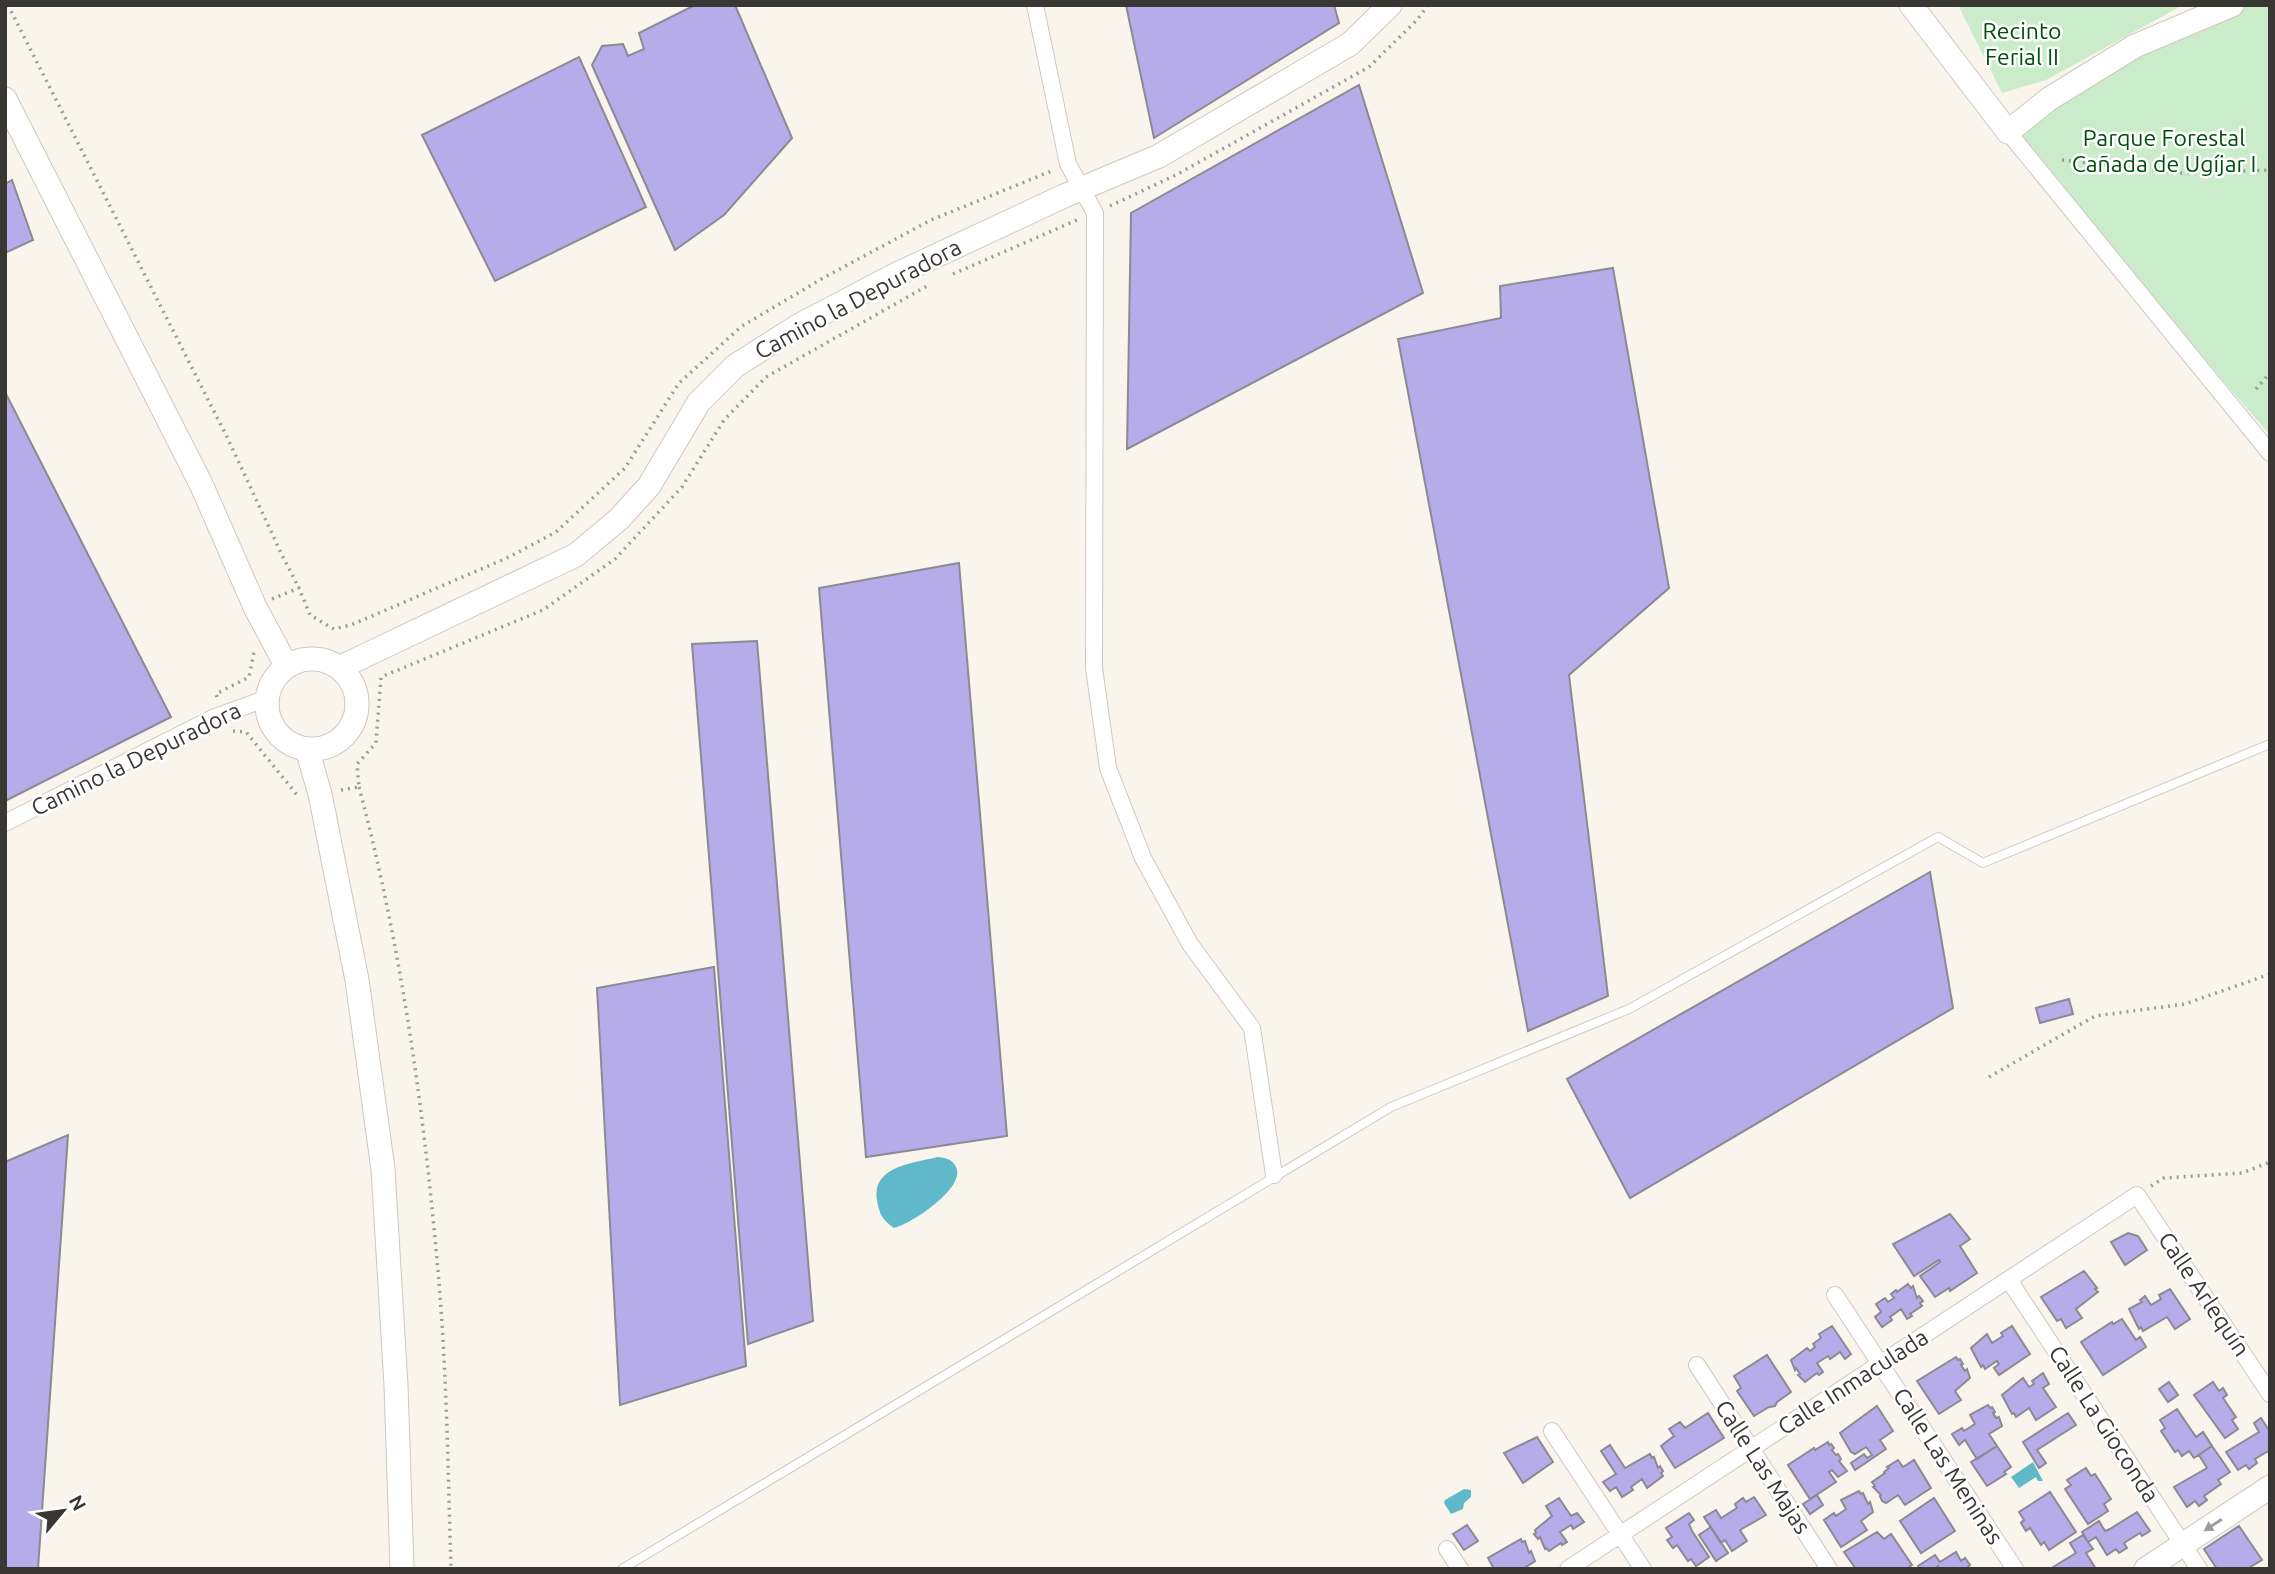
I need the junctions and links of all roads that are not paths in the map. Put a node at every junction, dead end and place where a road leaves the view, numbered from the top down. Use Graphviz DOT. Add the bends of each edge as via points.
graph roads {
  1 [pos="1035,5"];
  2 [pos="1390,5"];
  3 [pos="1911,5"];
  4 [pos="2232,5"];
  5 [pos="5,99"];
  6 [pos="2008,132"];
  7 [pos="1081,190"];
  8 [pos="2270,453"];
  9 [pos="287,667"];
  10 [pos="339,668"];
  11 [pos="268,698"];
  12 [pos="2270,744"];
  13 [pos="307,749"];
  14 [pos="5,823"];
  15 [pos="1274,1175"];
  16 [pos="2137,1195"];
  17 [pos="2009,1280"];
  18 [pos="1835,1294"];
  19 [pos="1882,1364"];
  20 [pos="1697,1365"];
  21 [pos="2270,1394"];
  22 [pos="1552,1431"];
  23 [pos="1751,1449"];
  24 [pos="2270,1487"];
  25 [pos="1621,1534"];
  26 [pos="2182,1545"];
  27 [pos="1447,1549"];
  28 [pos="402,1569"];
  29 [pos="622,1569"];
  30 [pos="1460,1569"];
  31 [pos="1568,1569"];
  32 [pos="1643,1569"];
  33 [pos="1829,1569"];
  34 [pos="2015,1569"];
  35 [pos="2146,1569"];
  36 [pos="2199,1569"];
  1 -- 7 [label="street" via="1068,164"];
  2 -- 7 [label="street, Camino la Depuradora" via="1350,44 1159,156"];
  3 -- 6 [label="street"];
  4 -- 6 [label="street" via="2135,46 2049,99"];
  5 -- 9 [label="street" via="201,484"];
  6 -- 8 [label="street"];
  7 -- 10 [label="street, Camino la Depuradora" via="895,275 798,326 735,366 699,401 649,486 576,555"];
  7 -- 15 [label="street" via="1095,213 1094,668 1108,768 1143,858 1191,944 1252,1028"];
  9 -- 10 [label="street" via="319,659"];
  9 -- 11 [label="street" via="271,686"];
  10 -- 13 [label="street" via="352,683 358,702 355,721 344,737 327,747"];
  11 -- 13 [label="street" via="276,732 290,744"];
  11 -- 14 [label="street, Camino la Depuradora" via="223,714"];
  12 -- 15 [label="lane" via="1983,863 1938,838 1629,1009 1391,1107"];
  13 -- 28 [label="street" via="357,980 383,1169"];
  15 -- 29 [label="lane"];
  16 -- 17 [label="street, Calle Inmaculada"];
  16 -- 21 [label="street, Calle Arlequín"];
  17 -- 19 [label="street, Calle Inmaculada"];
  17 -- 26 [label="street, Calle La Gioconda"];
  18 -- 19 [label="street, Calle Las Meninas"];
  19 -- 23 [label="street, Calle Inmaculada"];
  19 -- 34 [label="street, Calle Las Meninas"];
  20 -- 23 [label="street, Calle Las Majas"];
  22 -- 25 [label="street"];
  23 -- 25 [label="street, Calle Inmaculada"];
  23 -- 33 [label="street, Calle Las Majas"];
  24 -- 26 [label="street, one-way"];
  25 -- 31 [label="street, Calle Inmaculada"];
  25 -- 32 [label="street"];
  26 -- 35 [label="street"];
  26 -- 36 [label="street, Calle La Gioconda"];
  27 -- 30 [label="street"];
}
